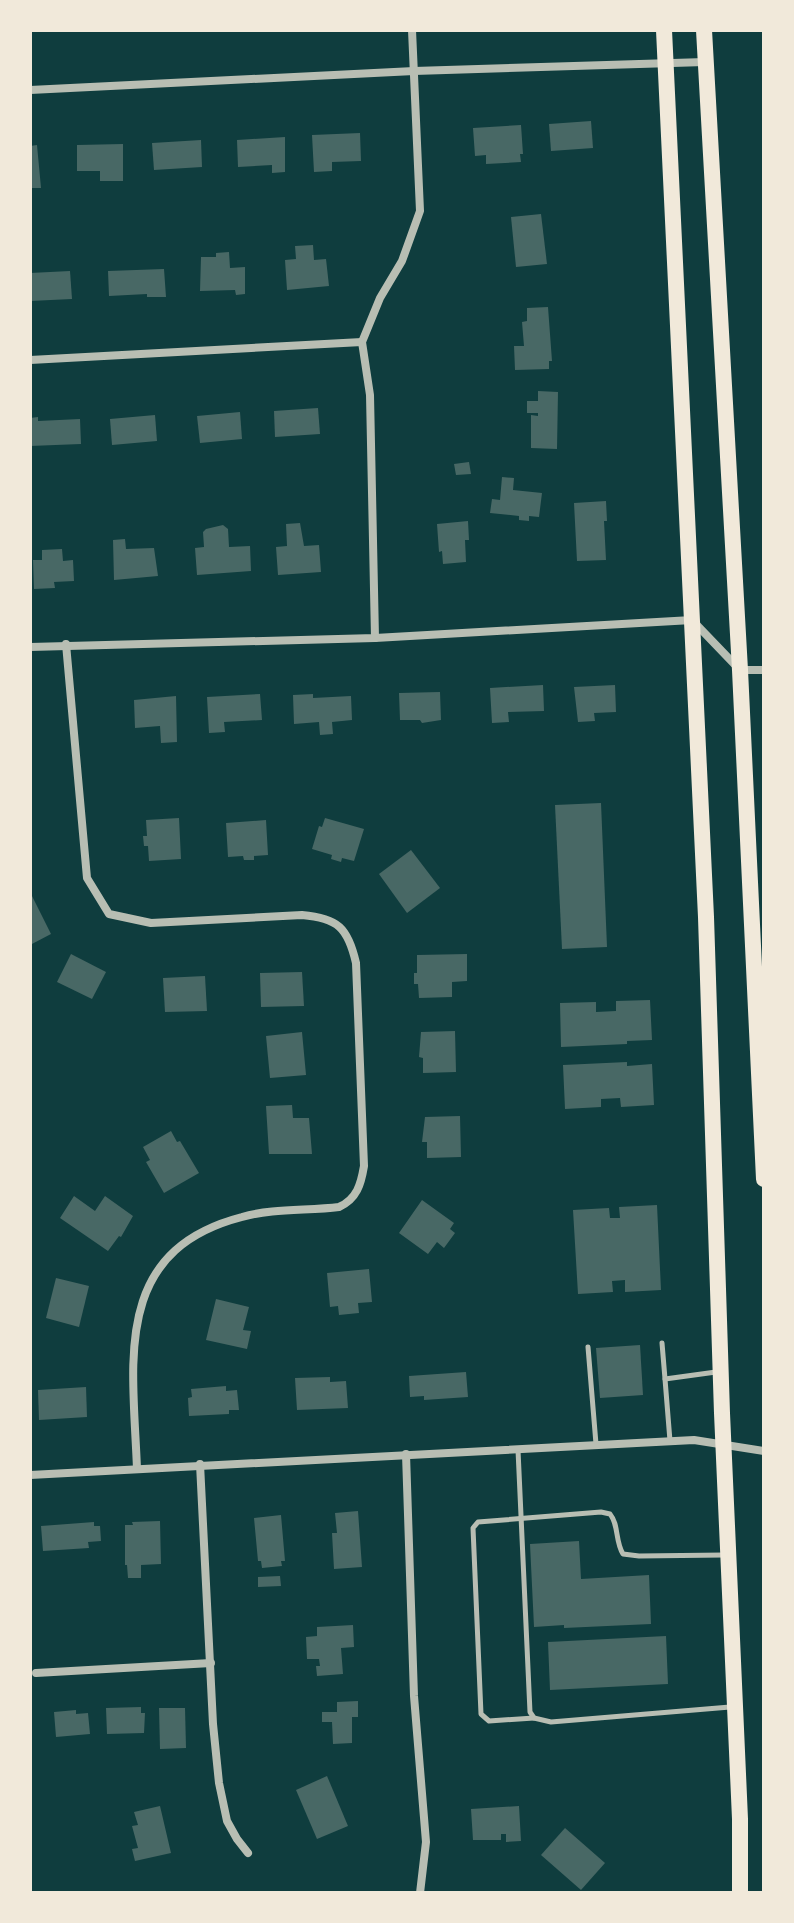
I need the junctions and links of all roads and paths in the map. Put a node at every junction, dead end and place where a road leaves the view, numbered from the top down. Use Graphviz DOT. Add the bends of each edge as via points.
graph roads {
  1 [pos="412,30"];
  2 [pos="664,30"];
  3 [pos="704,30"];
  4 [pos="705,62"];
  5 [pos="666,64"];
  6 [pos="414,71"];
  7 [pos="30,90"];
  8 [pos="362,342"];
  9 [pos="30,360"];
  10 [pos="692,620"];
  11 [pos="375,638"];
  12 [pos="66,644"];
  13 [pos="30,647"];
  14 [pos="740,670"];
  15 [pos="764,670"];
  16 [pos="760,1038"];
  17 [pos="764,1179"];
  18 [pos="662,1343"];
  19 [pos="588,1347"];
  20 [pos="721,1372"];
  21 [pos="665,1379"];
  22 [pos="670,1441"];
  23 [pos="724,1444"];
  24 [pos="596,1445"];
  25 [pos="518,1450"];
  26 [pos="764,1451"];
  27 [pos="406,1454"];
  28 [pos="200,1464"];
  29 [pos="137,1469"];
  30 [pos="30,1475"];
  31 [pos="520,1518"];
  32 [pos="729,1554"];
  33 [pos="211,1663"];
  34 [pos="36,1673"];
  35 [pos="735,1706"];
  36 [pos="534,1718"];
  37 [pos="248,1853"];
  38 [pos="420,1893"];
  39 [pos="740,1893"];
  1 -- 6 [label="street"];
  2 -- 5 [label="main road"];
  3 -- 4 [label="main road"];
  4 -- 5 [label="street"];
  4 -- 14 [label="main road"];
  5 -- 6 [label="street"];
  5 -- 10 [label="main road"];
  6 -- 7 [label="street"];
  6 -- 8 [label="street" via="420,211"];
  8 -- 9 [label="street"];
  8 -- 11 [label="street" via="370,395"];
  10 -- 11 [label="street"];
  10 -- 14 [label="street"];
  10 -- 20 [label="main road"];
  11 -- 12 [label="street"];
  12 -- 13 [label="street"];
  12 -- 29 [label="street" via="87,878 109,914 151,923 321,917 342,929 356,963 364,1166 357,1193 339,1207 244,1216 198,1232 156,1270 138,1315 133,1358"];
  14 -- 15 [label="street"];
  14 -- 16 [label="main road"];
  16 -- 17 [label="main road"];
  18 -- 21 [label="lane"];
  19 -- 24 [label="lane"];
  20 -- 21 [label="lane"];
  20 -- 23 [label="main road"];
  21 -- 22 [label="lane"];
  22 -- 23 [label="street"];
  22 -- 24 [label="street"];
  23 -- 26 [label="street"];
  23 -- 32 [label="main road"];
  24 -- 25 [label="street"];
  25 -- 27 [label="street"];
  25 -- 31 [label="lane"];
  27 -- 28 [label="street"];
  27 -- 38 [label="street" via="414,1696 426,1842"];
  28 -- 29 [label="street"];
  28 -- 33 [label="street"];
  29 -- 30 [label="street"];
  31 -- 32 [label="lane" via="610,1514 623,1554"];
  31 -- 36 [label="lane"];
  31 -- 36 [label="lane" via="478,1522 473,1528 481,1714 489,1721"];
  32 -- 35 [label="main road"];
  33 -- 34 [label="street"];
  33 -- 37 [label="street" via="219,1783 227,1821"];
  35 -- 36 [label="lane" via="551,1722"];
  35 -- 39 [label="main road"];
}
